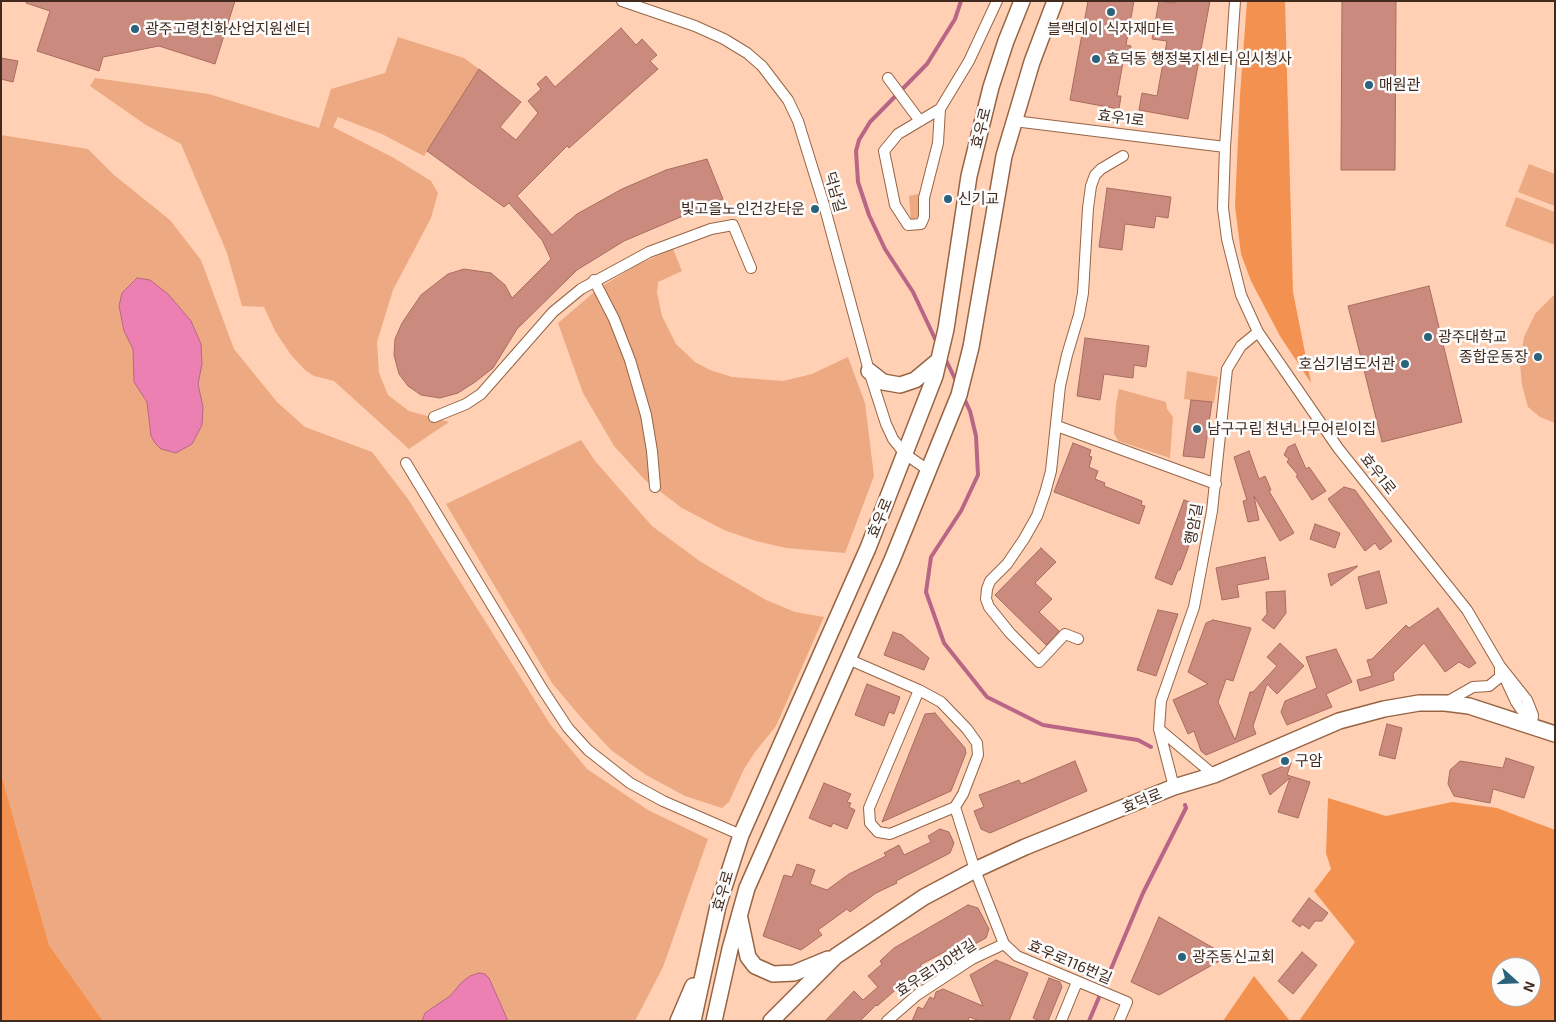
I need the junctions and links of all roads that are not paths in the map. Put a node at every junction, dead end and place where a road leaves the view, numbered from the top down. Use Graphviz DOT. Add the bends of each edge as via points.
graph roads {
  1 [pos="622,1"];
  2 [pos="997,1"];
  3 [pos="1022,1"];
  4 [pos="1055,1"];
  5 [pos="1235,1"];
  6 [pos="891,81"];
  7 [pos="940,109"];
  8 [pos="920,121"];
  9 [pos="1014,121"];
  10 [pos="1225,147"];
  11 [pos="1122,156"];
  12 [pos="751,268"];
  13 [pos="594,280"];
  14 [pos="1258,332"];
  15 [pos="939,360"];
  16 [pos="869,371"];
  17 [pos="434,417"];
  18 [pos="1057,426"];
  19 [pos="905,454"];
  20 [pos="406,463"];
  21 [pos="928,470"];
  22 [pos="1216,484"];
  23 [pos="654,487"];
  24 [pos="1078,640"];
  25 [pos="848,659"];
  26 [pos="1500,666"];
  27 [pos="919,690"];
  28 [pos="1444,703"];
  29 [pos="1532,725"];
  30 [pos="1159,729"];
  31 [pos="1555,734"];
  32 [pos="1214,775"];
  33 [pos="1174,787"];
  34 [pos="955,807"];
  35 [pos="741,835"];
  36 [pos="975,870"];
  37 [pos="739,915"];
  38 [pos="1004,944"];
  39 [pos="836,956"];
  40 [pos="706,957"];
  41 [pos="1082,984"];
  42 [pos="785,1008"];
  43 [pos="678,1021"];
  44 [pos="693,1021"];
  45 [pos="714,1021"];
  46 [pos="771,1021"];
  47 [pos="775,1021"];
  48 [pos="887,1021"];
  49 [pos="1061,1021"];
  50 [pos="1119,1021"];
  1 -- 16 [label="street, 덕남길" via="724,39 762,66 788,100 798,121 821,196"];
  2 -- 7 [label="street" via="969,61"];
  3 -- 15 [label="main road, 효우로" via="1006,41 969,176"];
  4 -- 9 [label="main road, 효우로"];
  5 -- 10 [label="street, 효우1로"];
  6 -- 8 [label="street"];
  7 -- 8 [label="street"];
  7 -- 8 [label="street" via="938,143 924,198 924,217 922,224 908,225 895,206 884,151 898,134"];
  9 -- 10 [label="street, 효우1로"];
  9 -- 21 [label="main road, 효우로" via="997,191 977,315 959,395"];
  10 -- 14 [label="street, 효우1로" via="1223,208 1227,240 1241,295"];
  11 -- 18 [label="street" via="1095,175 1092,186 1083,293 1066,355"];
  12 -- 13 [label="street" via="733,225 711,228 649,252"];
  13 -- 17 [label="street" via="553,312 481,394"];
  13 -- 23 [label="street" via="630,360 649,433"];
  14 -- 22 [label="street, 행암길" via="1241,346 1227,369"];
  14 -- 26 [label="street, 효우1로" via="1338,448 1467,610"];
  15 -- 16 [label="main road" via="915,380 900,385 883,382"];
  15 -- 19 [label="main road, 효우로"];
  16 -- 19 [label="street, 덕남길" via="886,424"];
  18 -- 22 [label="street"];
  18 -- 24 [label="street" via="1051,472 1037,516 1008,564 990,581 986,599 1001,622 1039,662 1065,634"];
  19 -- 21 [label="street, 덕남길"];
  19 -- 35 [label="main road, 효우로" via="827,644"];
  20 -- 35 [label="street" via="568,728 588,750 630,783"];
  21 -- 25 [label="main road, 효우로"];
  22 -- 30 [label="street, 행암길" via="1194,607 1164,690"];
  25 -- 27 [label="street"];
  25 -- 37 [label="main road, 효우로" via="757,864"];
  26 -- 28 [label="street" via="1500,677 1489,686 1473,687"];
  26 -- 29 [label="street, 효우1로" via="1527,700 1533,715"];
  27 -- 34 [label="street" via="941,702 977,743 978,755"];
  27 -- 34 [label="street" via="869,808 870,823 878,832 890,834"];
  28 -- 29 [label="main road, 효덕로" via="1469,706"];
  28 -- 32 [label="main road, 효덕로" via="1401,706 1339,721"];
  29 -- 31 [label="main road, 효덕로"];
  30 -- 32 [label="street"];
  30 -- 33 [label="street, 행암길"];
  32 -- 33 [label="main road, 효덕로"];
  33 -- 36 [label="main road, 효덕로"];
  34 -- 36 [label="street"];
  35 -- 40 [label="main road, 효우로" via="718,906"];
  36 -- 38 [label="street"];
  36 -- 39 [label="main road, 효덕로" via="924,897"];
  37 -- 39 [label="main road" via="748,957 756,966 773,974 794,973"];
  37 -- 45 [label="main road, 효우로"];
  38 -- 41 [label="street, 효우로116번길" via="1017,956"];
  38 -- 48 [label="street, 효우로130번길" via="972,959 918,995"];
  39 -- 42 [label="main road, 효덕로"];
  40 -- 43 [label="main road"];
  40 -- 44 [label="main road, 효우로"];
  41 -- 49 [label="street"];
  41 -- 50 [label="street, 효우로116번길" via="1127,1002"];
  42 -- 46 [label="main road, 효덕로"];
  42 -- 47 [label="main road"];
}
